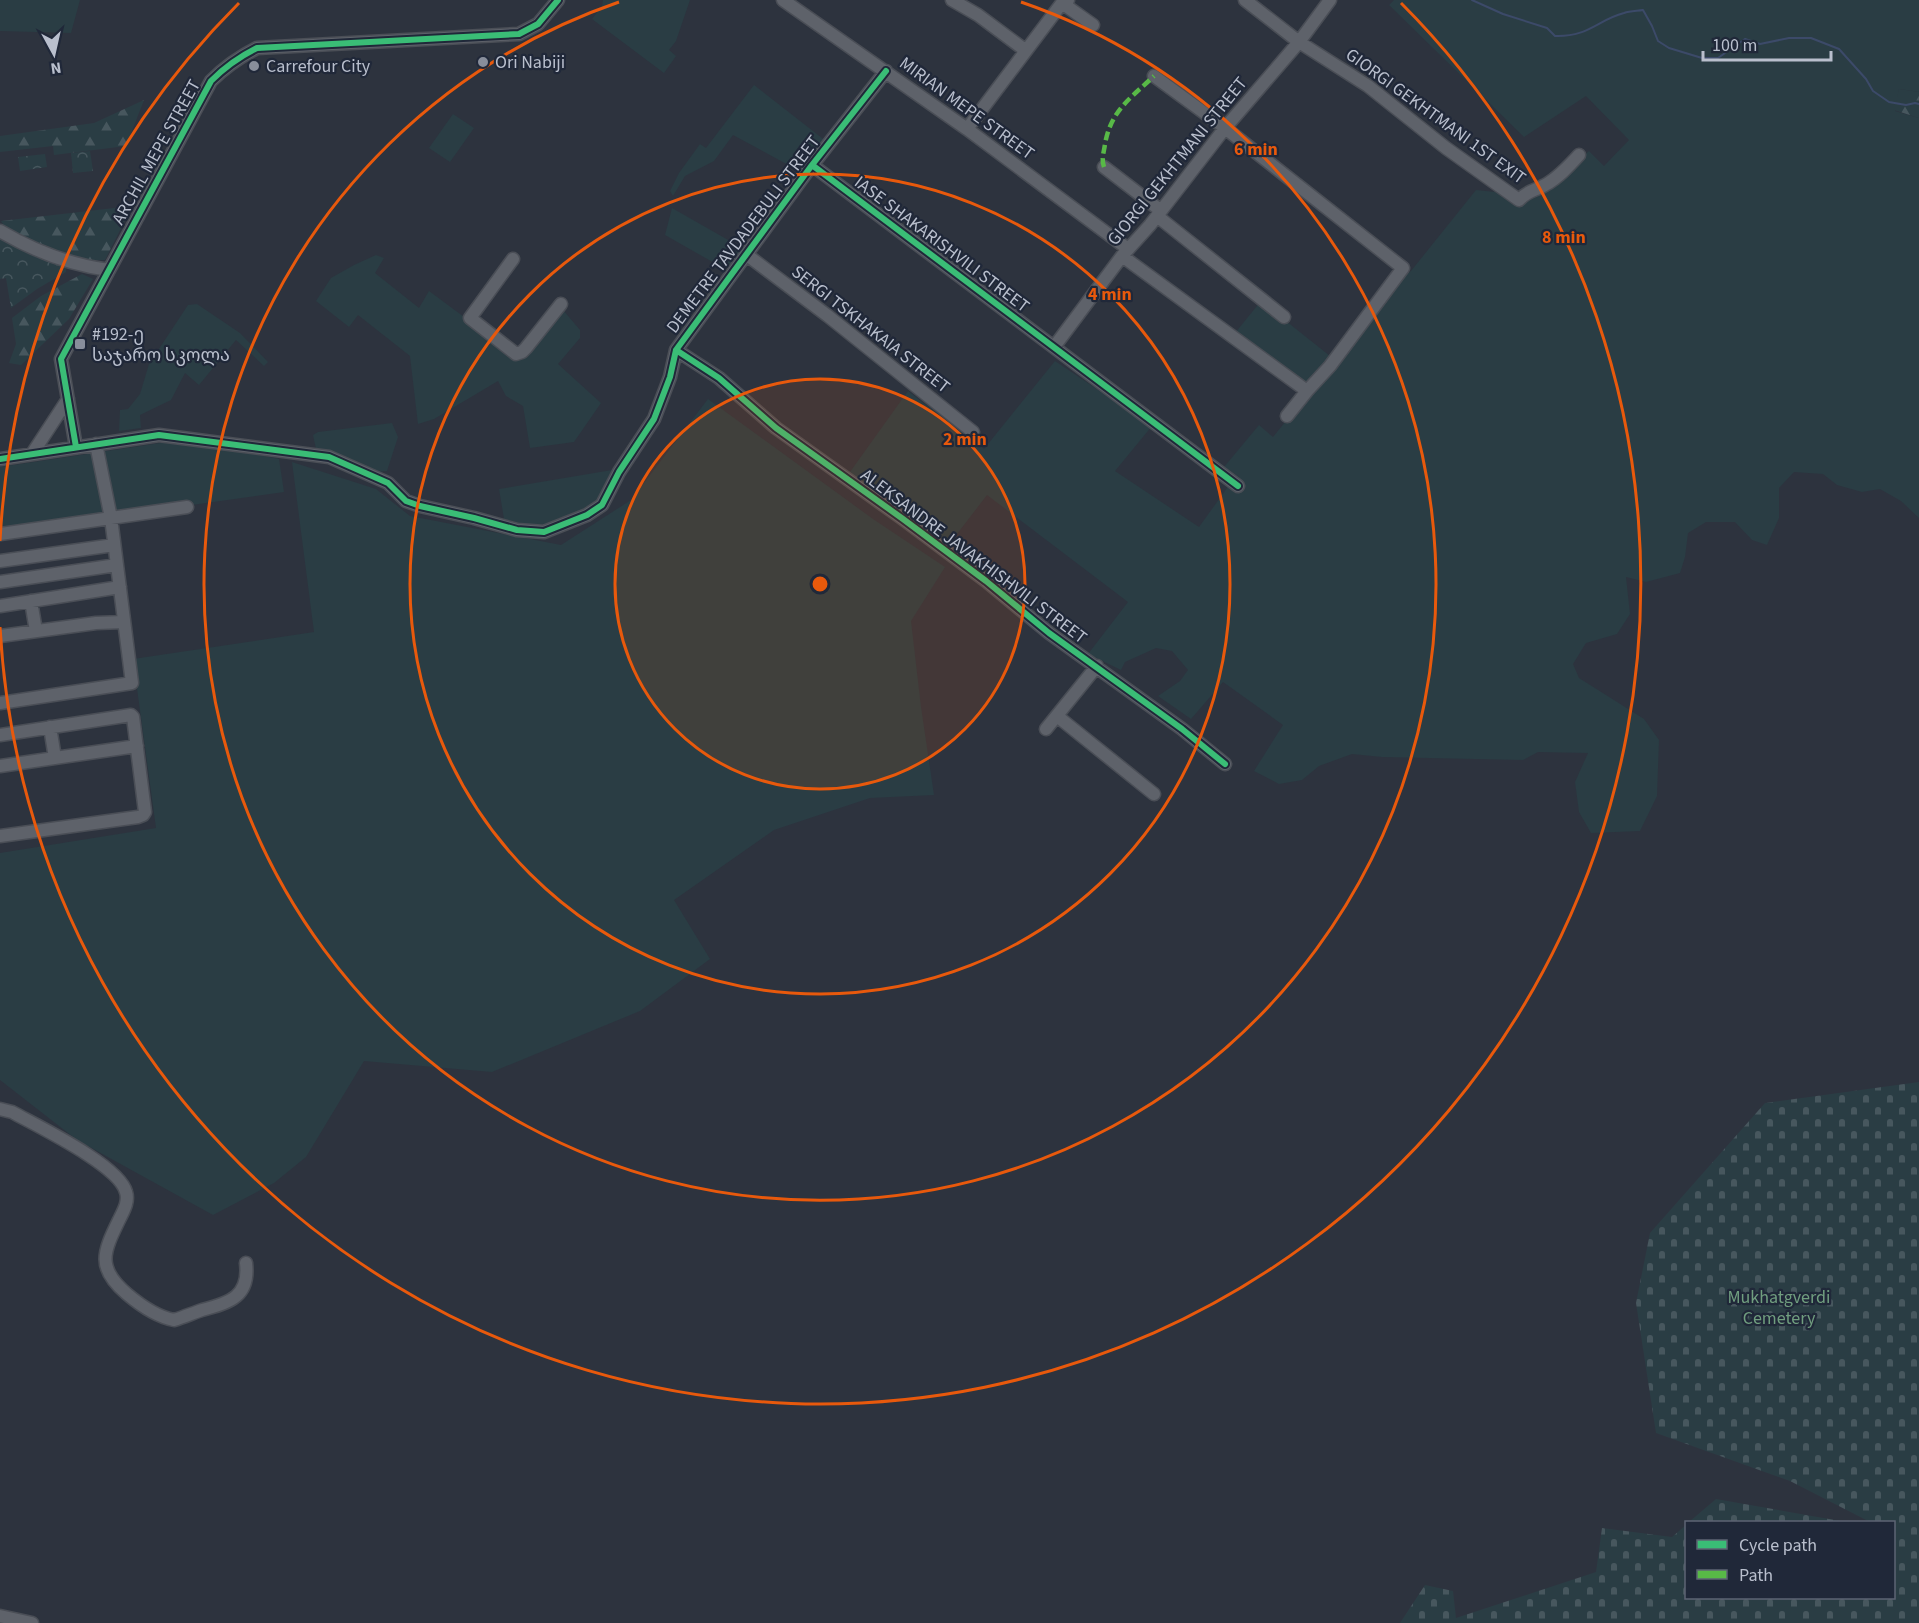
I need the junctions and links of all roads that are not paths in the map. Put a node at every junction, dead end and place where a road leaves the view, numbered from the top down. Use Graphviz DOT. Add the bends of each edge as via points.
graph roads {
  1 [pos="558,0"];
  2 [pos="783,0"];
  3 [pos="952,0"];
  4 [pos="1245,0"];
  5 [pos="1330,0"];
  6 [pos="1065,2"];
  7 [pos="1093,25"];
  8 [pos="1299,42"];
  9 [pos="1025,50"];
  10 [pos="886,71"];
  11 [pos="1154,76"];
  12 [pos="1225,128"];
  13 [pos="967,129"];
  14 [pos="1579,155"];
  15 [pos="812,165"];
  16 [pos="1104,167"];
  17 [pos="1159,213"];
  18 [pos="0,231"];
  19 [pos="1125,252"];
  20 [pos="747,255"];
  21 [pos="513,259"];
  22 [pos="109,270"];
  23 [pos="561,304"];
  24 [pos="1284,317"];
  25 [pos="1054,347"];
  26 [pos="676,350"];
  27 [pos="1307,391"];
  28 [pos="68,399"];
  29 [pos="1287,416"];
  30 [pos="973,432"];
  31 [pos="96,444"];
  32 [pos="76,447"];
  33 [pos="32,454"];
  34 [pos="0,459"];
  35 [pos="1238,486"];
  36 [pos="188,507"];
  37 [pos="111,518"];
  38 [pos="0,534"];
  39 [pos="114,545"];
  40 [pos="0,561"];
  41 [pos="117,565"];
  42 [pos="0,582"];
  43 [pos="120,588"];
  44 [pos="31,601"];
  45 [pos="0,606"];
  46 [pos="124,622"];
  47 [pos="36,631"];
  48 [pos="0,636"];
  49 [pos="1096,666"];
  50 [pos="0,703"];
  51 [pos="1057,716"];
  52 [pos="50,727"];
  53 [pos="1046,729"];
  54 [pos="0,735"];
  55 [pos="136,746"];
  56 [pos="55,758"];
  57 [pos="1225,764"];
  58 [pos="0,766"];
  59 [pos="1154,794"];
  60 [pos="0,836"];
  61 [pos="0,1109"];
  62 [pos="246,1263"];
  63 [pos="0,1616"];
  64 [pos="32,1623"];
  1 -- 22 [label="street, ARCHIL MEPE STREET" via="537,24 519,34 257,48 236,58 211,81"];
  2 -- 10 [label="street, MIRIAN MEPE STREET"];
  3 -- 9 [label="street"];
  4 -- 8 [label="street"];
  5 -- 8 [label="street, GIORGI GEKHTMANI STREET"];
  6 -- 7 [label="street"];
  6 -- 9 [label="street"];
  8 -- 12 [label="street, GIORGI GEKHTMANI STREET"];
  8 -- 14 [label="street, GIORGI GEKHTMANI 1ST EXIT" via="1368,87 1519,200 1565,170"];
  9 -- 13 [label="street"];
  10 -- 13 [label="street, MIRIAN MEPE STREET"];
  10 -- 15 [label="street, DEMETRE TAVDADEBULI STREET"];
  11 -- 12 [label="street"];
  12 -- 17 [label="street, GIORGI GEKHTMANI STREET"];
  12 -- 27 [label="street" via="1403,268"];
  13 -- 19 [label="street, MIRIAN MEPE STREET"];
  15 -- 20 [label="street, DEMETRE TAVDADEBULI STREET"];
  15 -- 25 [label="street, IASE SHAKARISHVILI STREET"];
  16 -- 17 [label="street"];
  17 -- 19 [label="street, GIORGI GEKHTMANI STREET"];
  17 -- 24 [label="street"];
  18 -- 22 [label="street" via="62,259"];
  19 -- 25 [label="street, GIORGI GEKHTMANI STREET"];
  19 -- 27 [label="street, MIRIAN MEPE STREET"];
  20 -- 26 [label="street, DEMETRE TAVDADEBULI STREET"];
  20 -- 30 [label="street, SERGI TSKHAKAIA STREET"];
  21 -- 23 [label="street" via="470,318 516,354 526,348"];
  22 -- 28 [label="street, ARCHIL MEPE STREET" via="61,359"];
  25 -- 35 [label="street, IASE SHAKARISHVILI STREET"];
  26 -- 31 [label="street, DEMETRE TAVDADEBULI STREET" via="654,420 602,505 544,532 517,530 404,503 388,483 329,457 159,435"];
  26 -- 49 [label="street, ALEKSANDRE JAVAKHISHVILI STREET" via="719,378 776,428"];
  27 -- 29 [label="street"];
  28 -- 32 [label="street, ARCHIL MEPE STREET"];
  28 -- 33 [label="street"];
  31 -- 32 [label="street, DEMETRE TAVDADEBULI STREET"];
  31 -- 37 [label="street"];
  32 -- 33 [label="street, DEMETRE TAVDADEBULI STREET"];
  33 -- 34 [label="street, DEMETRE TAVDADEBULI STREET"];
  36 -- 37 [label="street"];
  37 -- 38 [label="street"];
  37 -- 39 [label="street"];
  39 -- 40 [label="street"];
  39 -- 41 [label="street"];
  41 -- 42 [label="street"];
  41 -- 43 [label="street"];
  43 -- 44 [label="street"];
  43 -- 46 [label="street"];
  44 -- 45 [label="street"];
  44 -- 47 [label="street"];
  46 -- 47 [label="street"];
  46 -- 50 [label="street" via="132,682"];
  47 -- 48 [label="street"];
  49 -- 51 [label="street"];
  49 -- 57 [label="street, ALEKSANDRE JAVAKHISHVILI STREET"];
  51 -- 53 [label="street"];
  51 -- 59 [label="street"];
  52 -- 54 [label="street"];
  52 -- 55 [label="street" via="131,715"];
  52 -- 56 [label="street"];
  55 -- 56 [label="street"];
  55 -- 60 [label="street" via="143,815"];
  56 -- 58 [label="street"];
  61 -- 62 [label="street" via="77,1148 107,1168 126,1190 125,1209 110,1239 105,1262 108,1274 132,1298 174,1320 232,1300 242,1292 248,1276"];
  63 -- 64 [label="street"];
}
